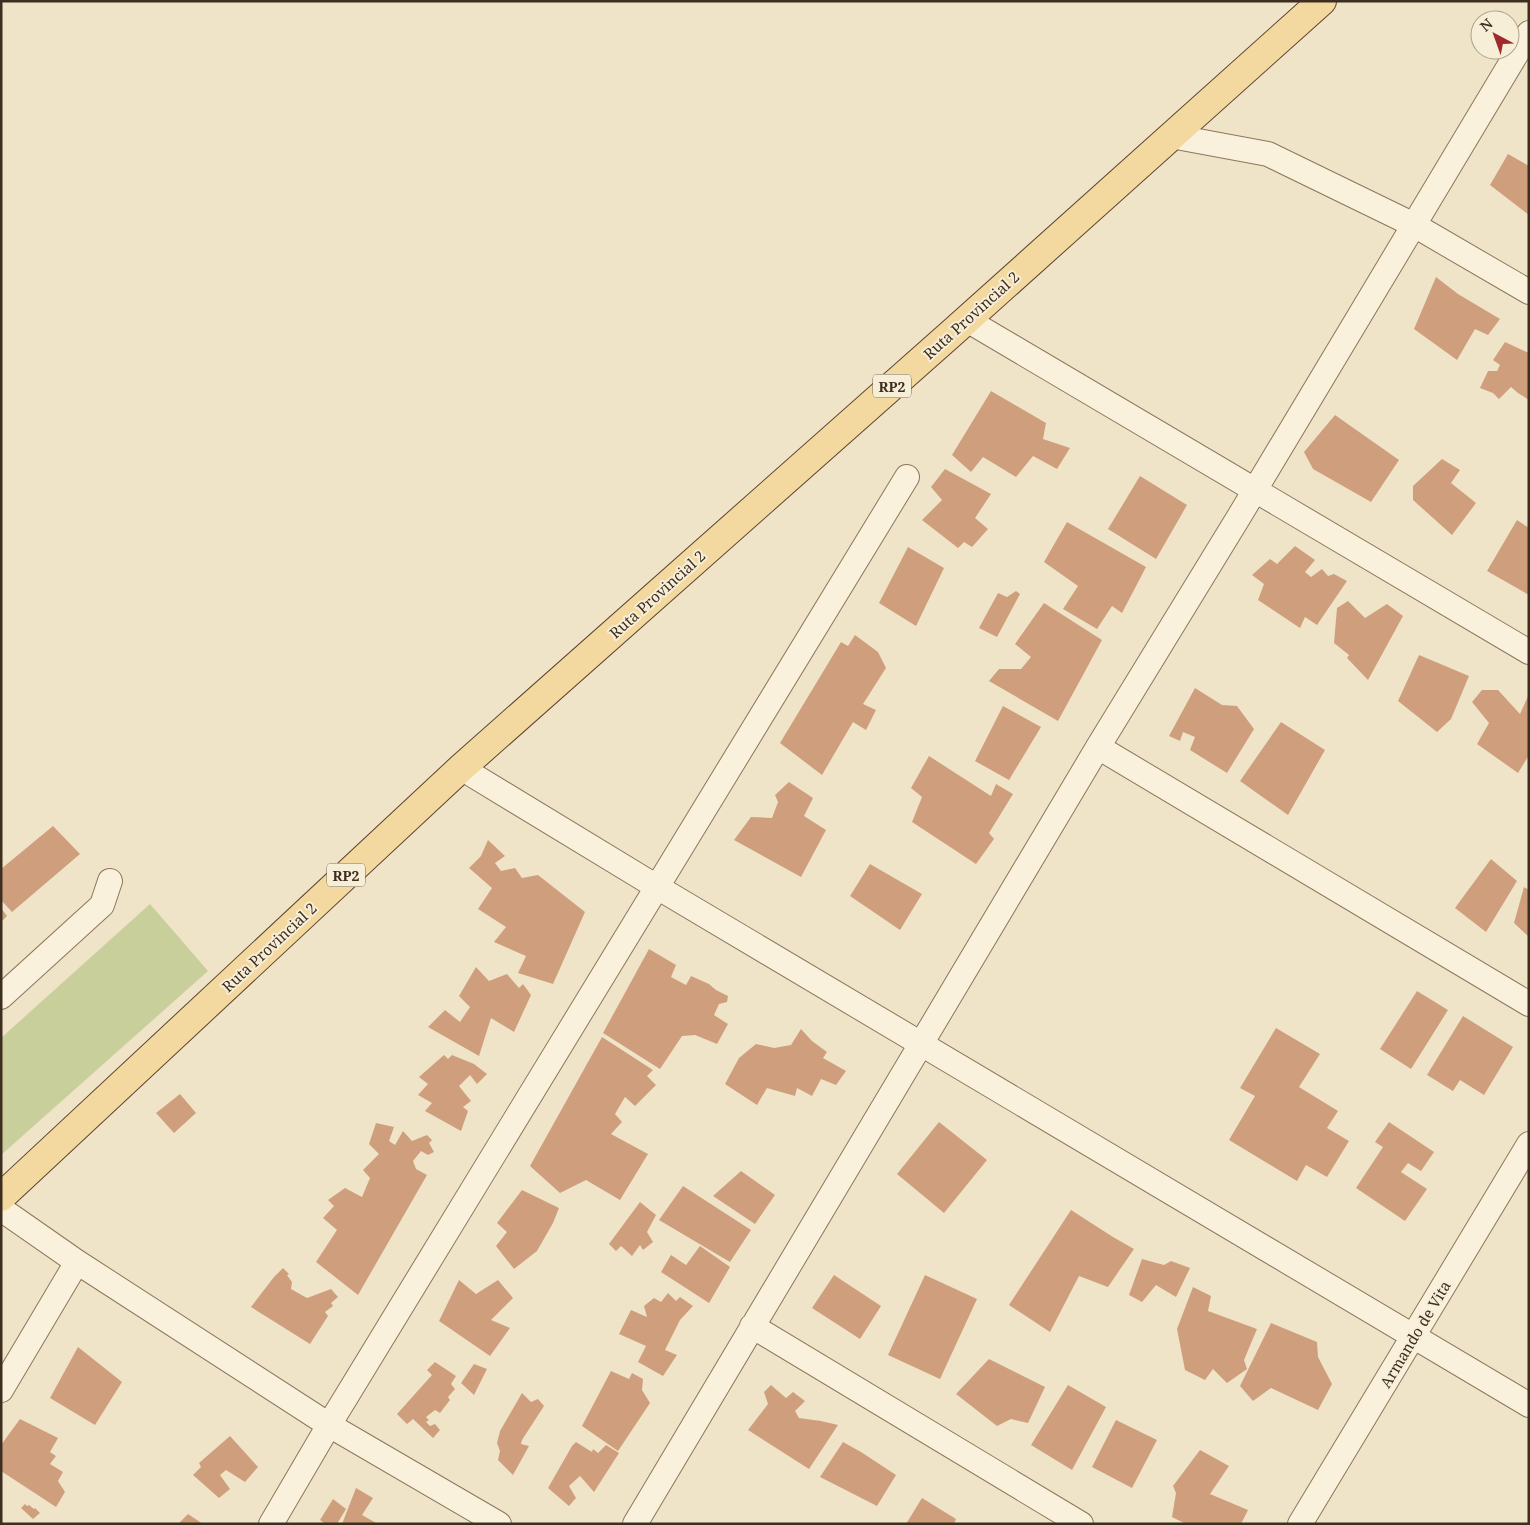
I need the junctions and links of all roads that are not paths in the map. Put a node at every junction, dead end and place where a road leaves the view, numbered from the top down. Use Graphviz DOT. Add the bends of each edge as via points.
graph roads {
  1 [pos="1322,1"];
  2 [pos="1529,33"];
  3 [pos="1171,136"];
  4 [pos="1414,225"];
  5 [pos="1529,292"];
  6 [pos="967,320"];
  7 [pos="907,477"];
  8 [pos="1255,489"];
  9 [pos="1529,652"];
  10 [pos="1098,747"];
  11 [pos="461,768"];
  12 [pos="110,881"];
  13 [pos="657,887"];
  14 [pos="1,997"];
  15 [pos="1529,1004"];
  16 [pos="922,1044"];
  17 [pos="1529,1144"];
  18 [pos="1,1197"];
  19 [pos="1,1210"];
  20 [pos="77,1262"];
  21 [pos="752,1326"];
  22 [pos="1414,1337"];
  23 [pos="1,1390"];
  24 [pos="1529,1405"];
  25 [pos="329,1424"];
  26 [pos="271,1524"];
  27 [pos="499,1524"];
  28 [pos="635,1524"];
  29 [pos="1081,1524"];
  30 [pos="1300,1524"];
  1 -- 3 [label="main road, Ruta Provincial 2 / RP2"];
  2 -- 4 [label="street"];
  3 -- 4 [label="street" via="1268,154"];
  3 -- 6 [label="main road, Ruta Provincial 2 / RP2"];
  4 -- 5 [label="street"];
  4 -- 8 [label="street"];
  6 -- 8 [label="street"];
  6 -- 11 [label="main road, Ruta Provincial 2 / RP2"];
  7 -- 13 [label="street"];
  8 -- 9 [label="street"];
  8 -- 10 [label="street"];
  10 -- 15 [label="street"];
  10 -- 16 [label="street"];
  11 -- 13 [label="street"];
  11 -- 18 [label="main road, Ruta Provincial 2 / RP2"];
  12 -- 14 [label="street" via="102,905"];
  13 -- 16 [label="street"];
  13 -- 25 [label="street"];
  16 -- 21 [label="street"];
  16 -- 22 [label="street"];
  17 -- 22 [label="street, Armando de Vita"];
  19 -- 20 [label="street"];
  20 -- 23 [label="street"];
  20 -- 25 [label="street"];
  21 -- 28 [label="street"];
  21 -- 29 [label="street"];
  22 -- 24 [label="street"];
  22 -- 30 [label="street, Armando de Vita"];
  25 -- 26 [label="street"];
  25 -- 27 [label="street"];
}
